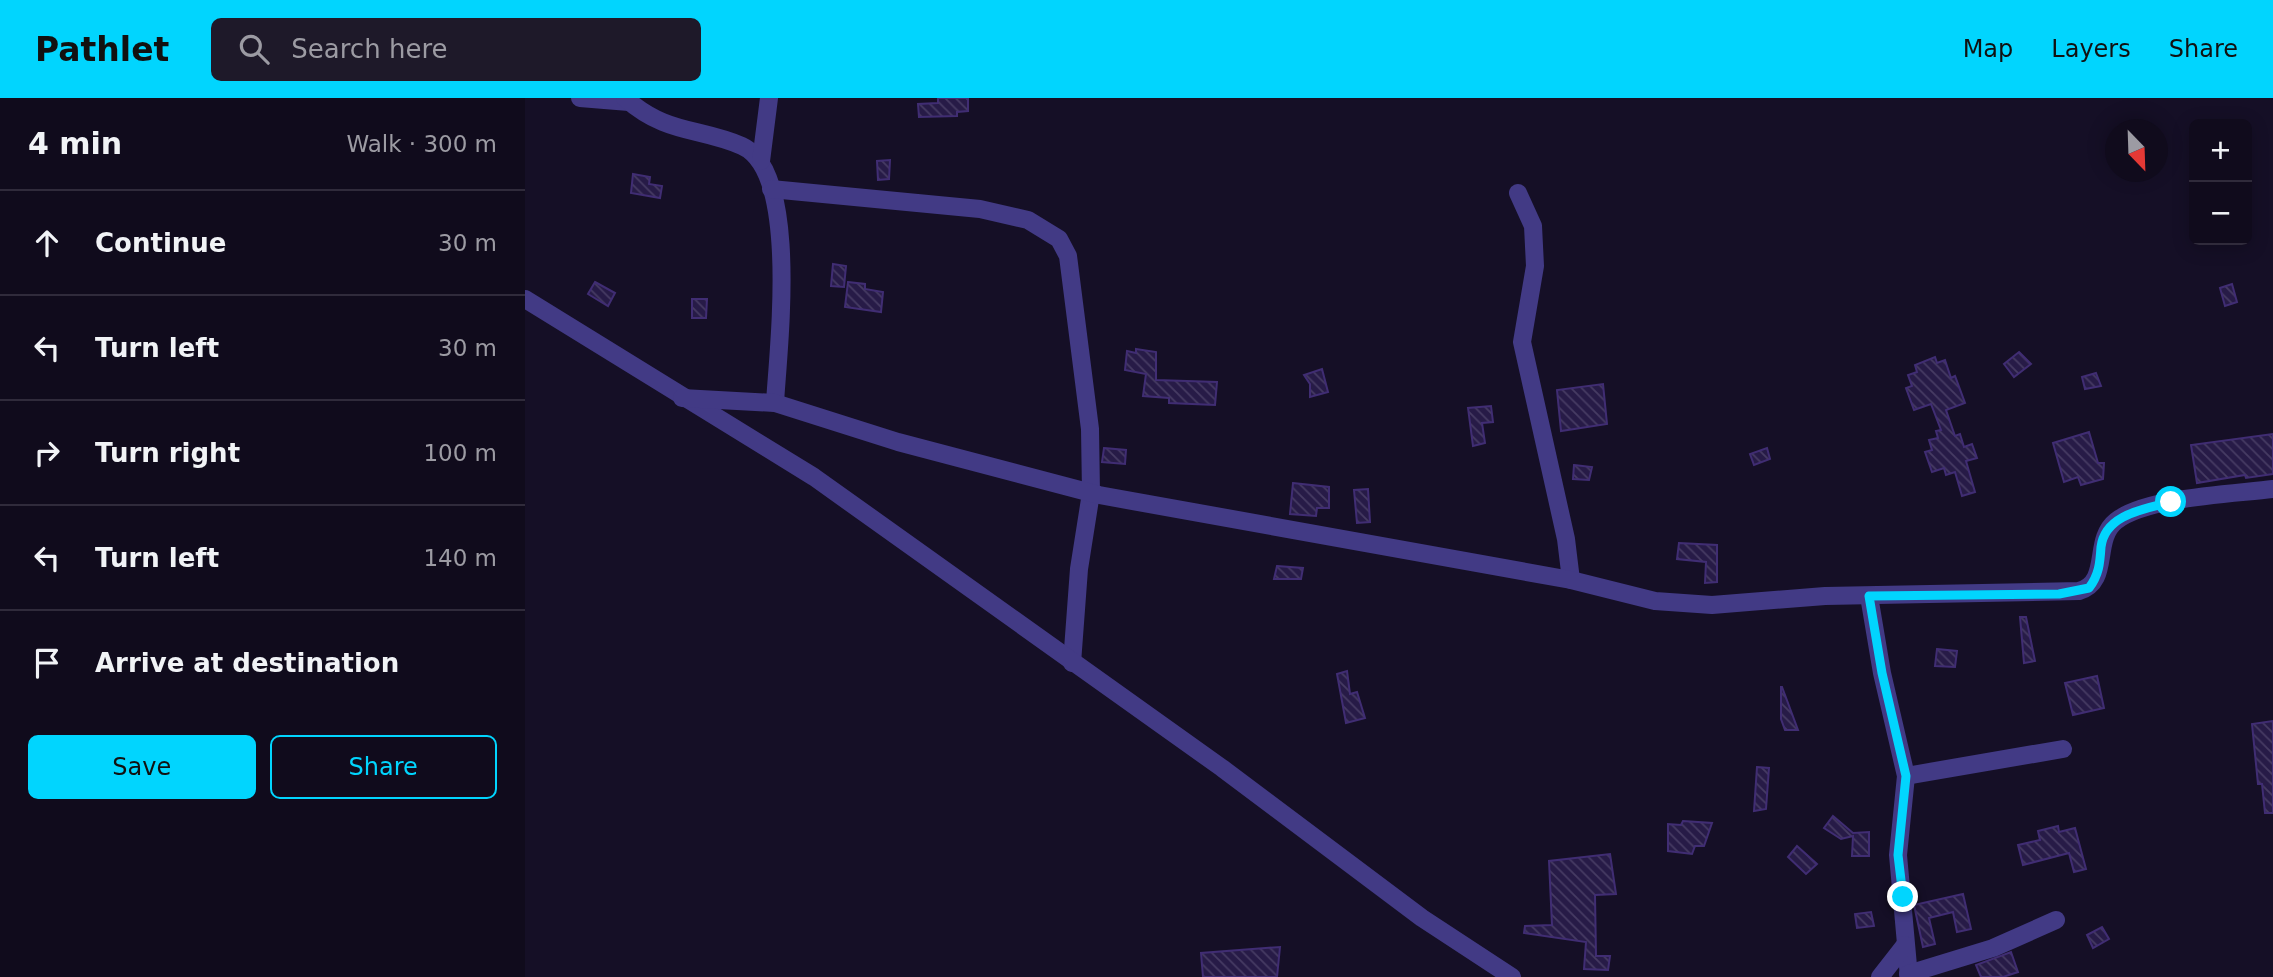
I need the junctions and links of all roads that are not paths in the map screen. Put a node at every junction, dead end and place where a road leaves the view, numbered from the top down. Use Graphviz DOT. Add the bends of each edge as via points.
graph roads {
  1 [pos="580,98"];
  2 [pos="769,98"];
  3 [pos="627,100"];
  4 [pos="761,161"];
  5 [pos="771,189"];
  6 [pos="1518,193"];
  7 [pos="525,299"];
  8 [pos="682,398"];
  9 [pos="775,403"];
  10 [pos="2273,489"];
  11 [pos="1091,493"];
  12 [pos="1571,580"];
  13 [pos="1869,596"];
  14 [pos="1072,663"];
  15 [pos="2063,750"];
  16 [pos="1906,776"];
  17 [pos="2056,920"];
  18 [pos="1905,945"];
  19 [pos="1908,975"];
  20 [pos="1512,977"];
  21 [pos="1879,977"];
  1 -- 3 [label="street"];
  2 -- 4 [label="street"];
  3 -- 4 [label="street" via="666,125 741,146"];
  4 -- 5 [label="street"];
  5 -- 9 [label="street" via="782,234"];
  5 -- 11 [label="street" via="981,209 1028,220 1059,239 1068,256 1090,429"];
  6 -- 12 [label="street" via="1533,226 1535,266 1522,342 1566,538"];
  7 -- 8 [label="street"];
  8 -- 9 [label="street"];
  8 -- 14 [label="street" via="824,484"];
  9 -- 11 [label="street" via="898,442"];
  10 -- 13 [label="street" via="2171,502 2116,521 2103,535 2096,580 2079,592"];
  11 -- 12 [label="street"];
  11 -- 14 [label="street"];
  12 -- 13 [label="street" via="1633,596 1712,605"];
  13 -- 16 [label="street"];
  14 -- 20 [label="street" via="1422,918"];
  15 -- 16 [label="street"];
  16 -- 18 [label="street" via="1898,855"];
  17 -- 19 [label="street" via="2001,945"];
  18 -- 19 [label="street"];
  18 -- 21 [label="street"];
}
